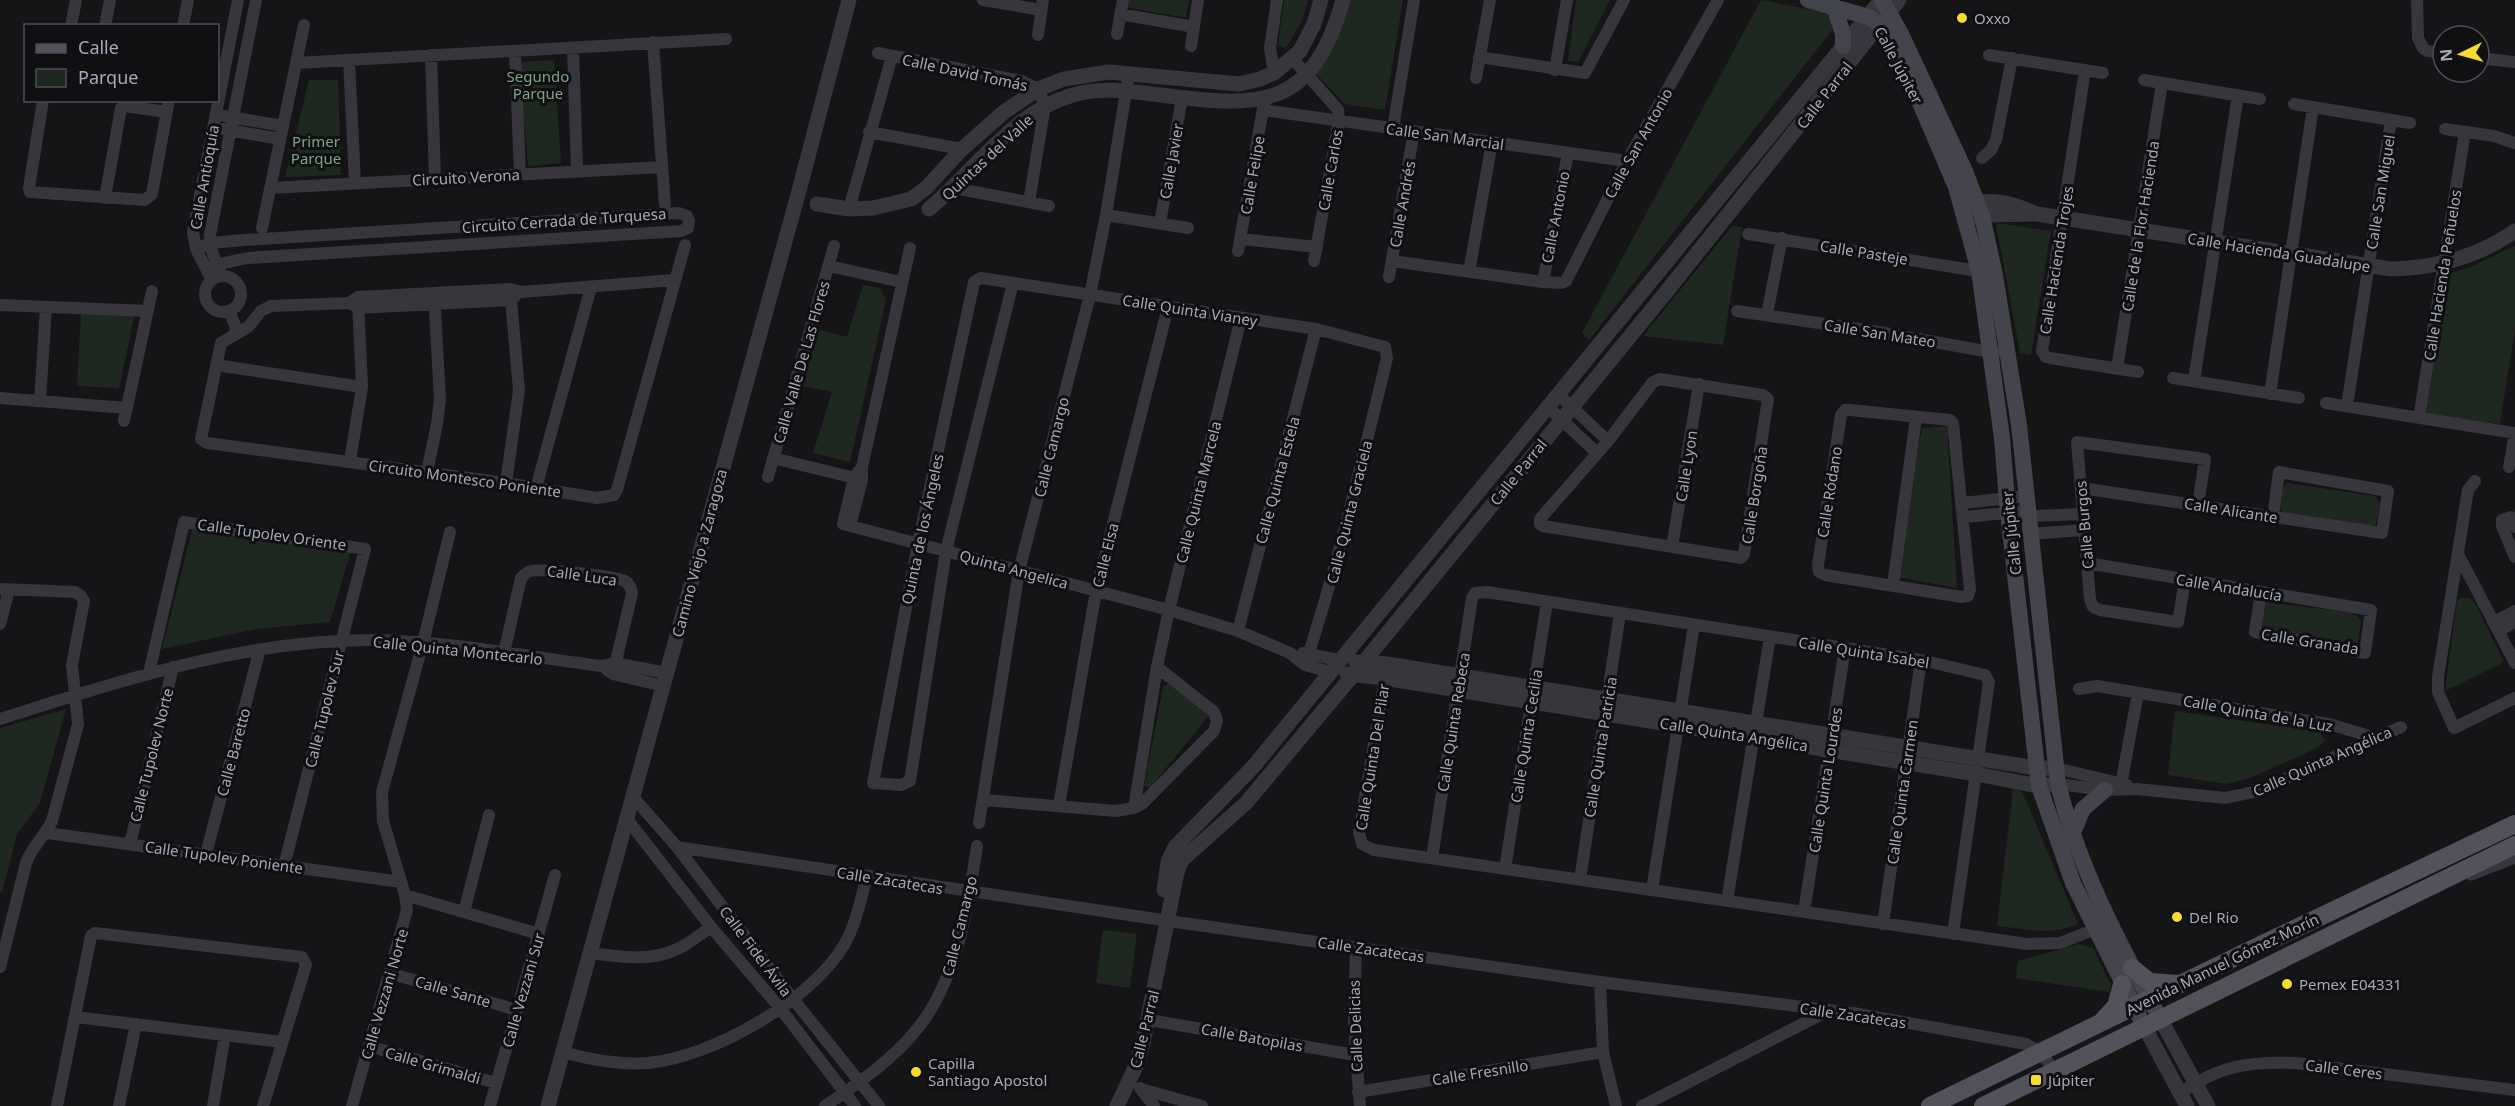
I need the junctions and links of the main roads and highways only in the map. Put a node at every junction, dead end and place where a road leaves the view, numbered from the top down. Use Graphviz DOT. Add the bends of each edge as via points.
graph roads {
  1 [pos="1808,0"];
  2 [pos="1834,6"];
  3 [pos="1883,9"];
  4 [pos="1843,46"];
  5 [pos="1987,273"];
  6 [pos="2115,787"];
  7 [pos="2515,824"];
  8 [pos="2073,832"];
  9 [pos="2515,845"];
  10 [pos="2102,926"];
  11 [pos="2132,968"];
  12 [pos="2122,984"];
  13 [pos="2181,984"];
  14 [pos="2141,1003"];
  15 [pos="2100,1023"];
  16 [pos="2153,1024"];
  17 [pos="1930,1106"];
  18 [pos="1983,1106"];
  1 -- 2 [label="main road, Calle Júpiter"];
  2 -- 3 [label="main road, Calle Júpiter"];
  2 -- 4 [label="main road" via="1844,34"];
  3 -- 5 [label="main road, Calle Júpiter" via="1946,126"];
  5 -- 8 [label="main road, Calle Júpiter" via="2009,356 2057,776"];
  5 -- 10 [label="main road, Calle Júpiter" via="2039,786 2073,883"];
  6 -- 8 [label="main road" via="2082,809"];
  7 -- 13 [label="main road, Avenida Manuel Gómez Morín"];
  8 -- 10 [label="main road, Calle Júpiter"];
  9 -- 16 [label="main road, Avenida Manuel Gómez Morín"];
  10 -- 11 [label="main road, Calle Júpiter"];
  10 -- 12 [label="main road, Calle Júpiter"];
  11 -- 13 [label="main road" via="2150,982"];
  11 -- 14 [label="main road, Calle Júpiter"];
  12 -- 14 [label="main road, Calle Júpiter"];
  12 -- 15 [label="main road" via="2116,1006"];
  13 -- 14 [label="main road, Avenida Manuel Gómez Morín"];
  14 -- 15 [label="main road, Avenida Manuel Gómez Morín"];
  14 -- 16 [label="main road, Calle Júpiter"];
  15 -- 17 [label="main road, Avenida Manuel Gómez Morín"];
  16 -- 18 [label="main road, Avenida Manuel Gómez Morín"];
}
